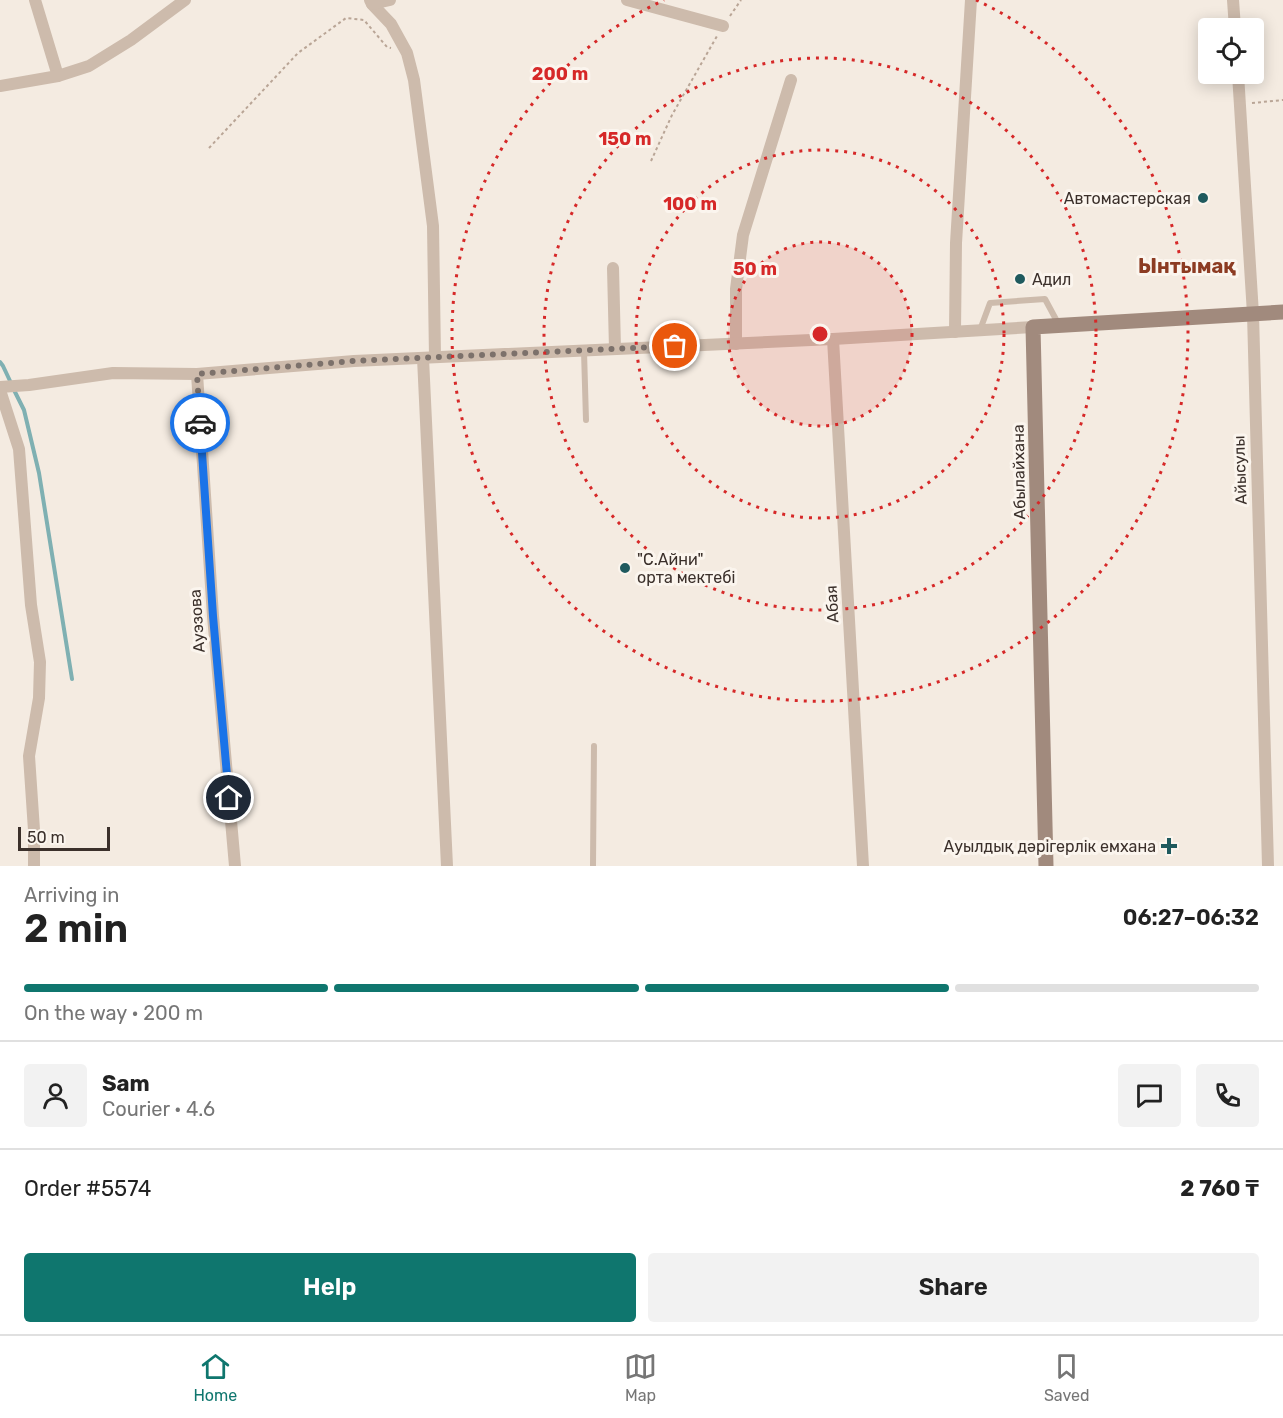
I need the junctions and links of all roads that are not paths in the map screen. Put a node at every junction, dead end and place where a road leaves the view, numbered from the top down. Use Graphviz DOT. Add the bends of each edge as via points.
graph roads {
  1 [pos="35,0"];
  2 [pos="185,0"];
  3 [pos="390,0"];
  4 [pos="627,0"];
  5 [pos="971,0"];
  6 [pos="1233,0"];
  7 [pos="371,2"];
  8 [pos="1234,18"];
  9 [pos="723,26"];
  10 [pos="58,76"];
  11 [pos="791,80"];
  12 [pos="1239,84"];
  13 [pos="0,86"];
  14 [pos="613,268"];
  15 [pos="1283,312"];
  16 [pos="1252,314"];
  17 [pos="1060,326"];
  18 [pos="1033,327"];
  19 [pos="980,330"];
  20 [pos="955,332"];
  21 [pos="833,339"];
  22 [pos="736,344"];
  23 [pos="615,349"];
  24 [pos="584,351"];
  25 [pos="429,358"];
  26 [pos="197,374"];
  27 [pos="0,388"];
  28 [pos="586,420"];
  29 [pos="594,746"];
  30 [pos="34,866"];
  31 [pos="235,866"];
  32 [pos="447,866"];
  33 [pos="592,866"];
  34 [pos="863,866"];
  35 [pos="1046,866"];
  36 [pos="1268,866"];
  1 -- 10 [label="street"];
  2 -- 10 [label="street" via="89,66"];
  3 -- 7 [label="street"];
  4 -- 9 [label="street"];
  5 -- 20 [label="street" via="956,243"];
  6 -- 8 [label="street"];
  7 -- 25 [label="street" via="391,24 407,53 414,80 432,226"];
  10 -- 13 [label="street"];
  11 -- 22 [label="street" via="744,236 736,289"];
  12 -- 16 [label="street, Айысулы"];
  14 -- 23 [label="street"];
  15 -- 16 [label="main road"];
  16 -- 17 [label="main road"];
  16 -- 36 [label="street, Айысулы"];
  17 -- 18 [label="main road"];
  17 -- 19 [label="lane" via="1045,299 990,303"];
  18 -- 19 [label="street"];
  18 -- 35 [label="main road, Абылайхана"];
  19 -- 20 [label="street"];
  20 -- 21 [label="street"];
  21 -- 22 [label="street"];
  21 -- 34 [label="street, Абая"];
  22 -- 23 [label="street"];
  23 -- 24 [label="street"];
  24 -- 25 [label="street"];
  24 -- 28 [label="lane"];
  25 -- 26 [label="street"];
  25 -- 32 [label="street"];
  26 -- 27 [label="street" via="113,373"];
  26 -- 31 [label="street, Ауэзова"];
  27 -- 30 [label="street" via="19,449 31,605 40,662 39,698 29,756"];
  29 -- 33 [label="lane"];
}
